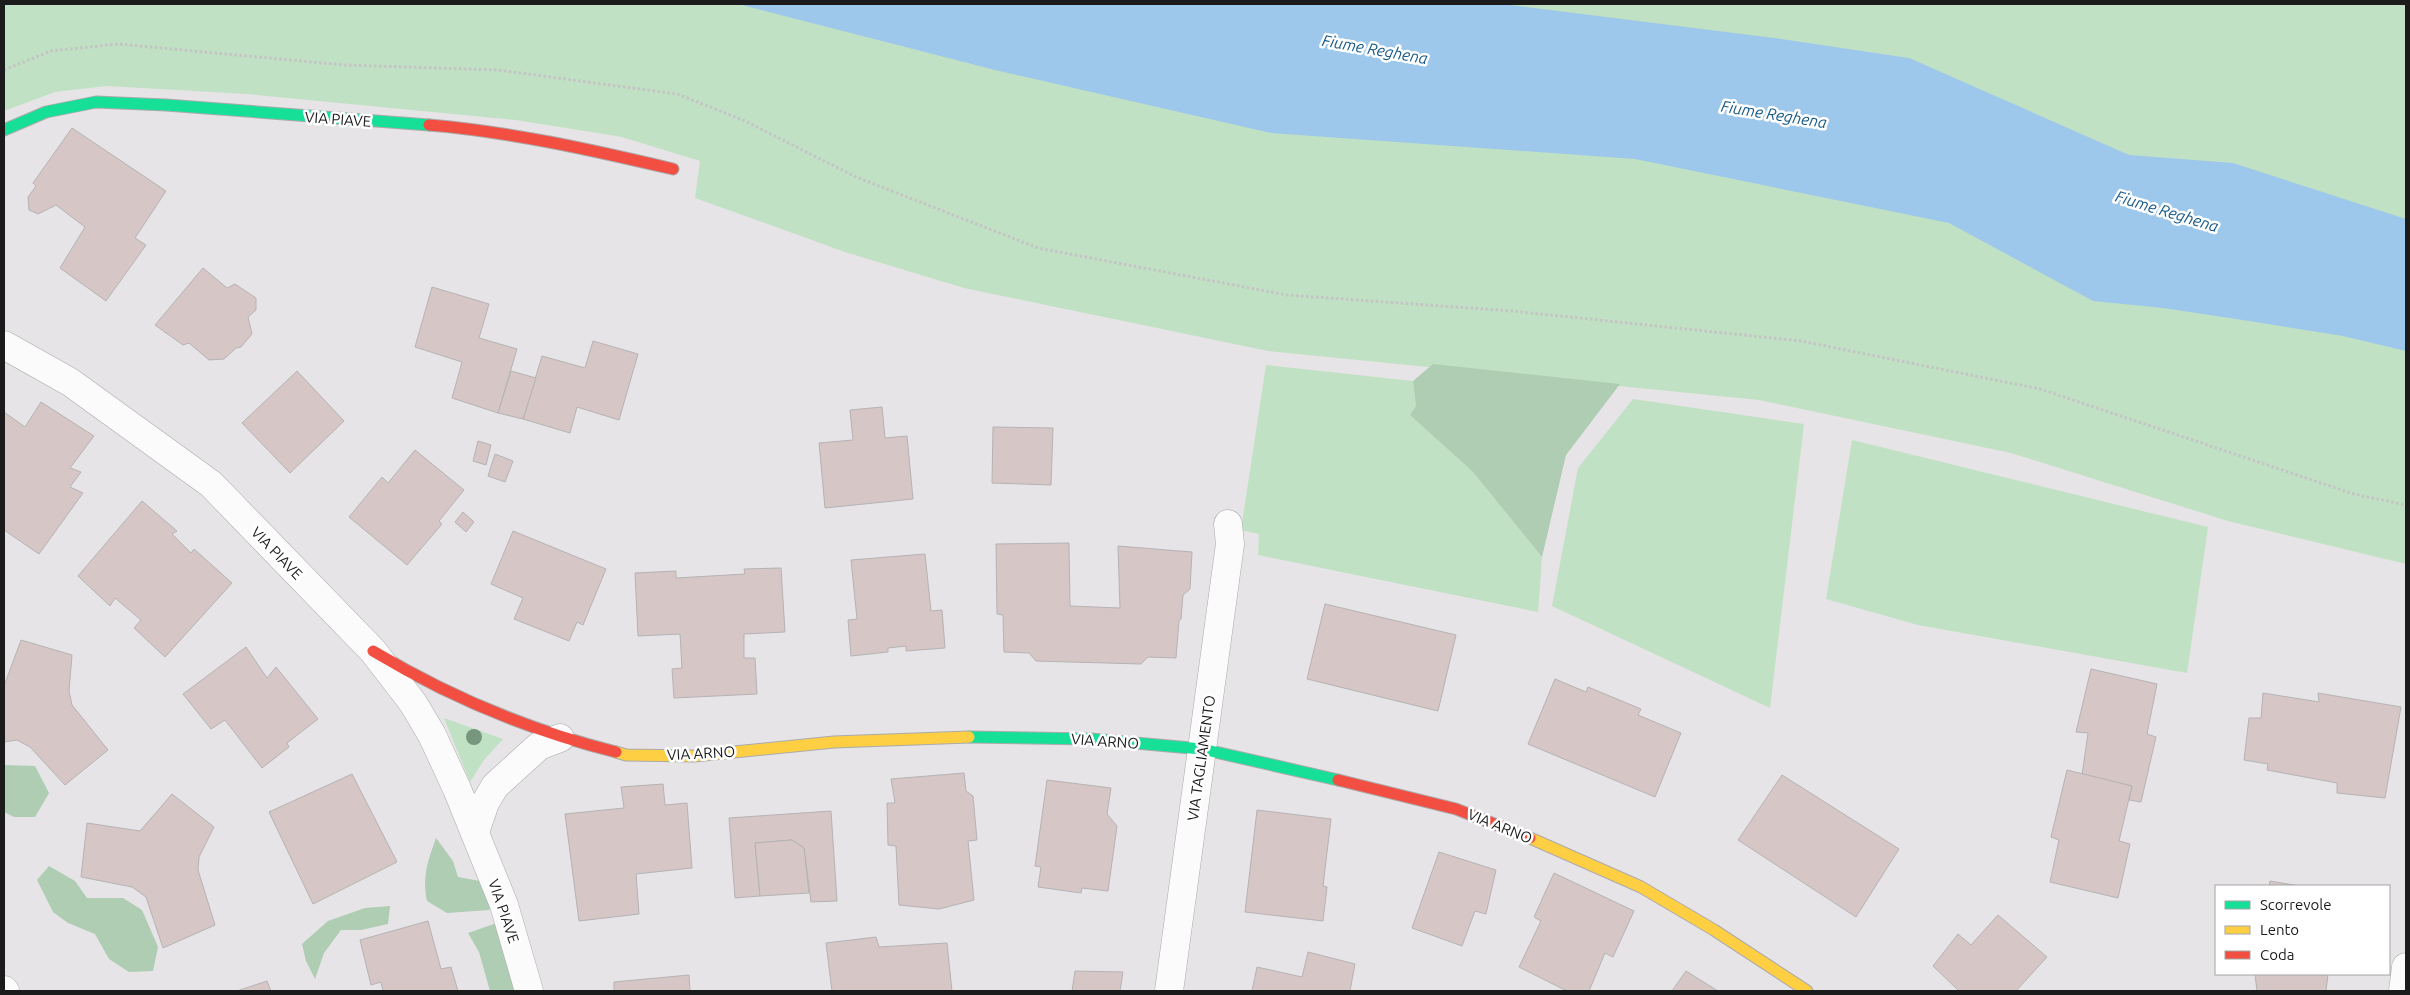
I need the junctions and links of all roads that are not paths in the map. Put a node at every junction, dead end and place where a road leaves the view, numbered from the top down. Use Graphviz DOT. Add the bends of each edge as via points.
graph roads {
  1 [pos="4,130"];
  2 [pos="673,169"];
  3 [pos="4,344"];
  4 [pos="1228,524"];
  5 [pos="373,650"];
  6 [pos="560,738"];
  7 [pos="1202,749"];
  8 [pos="474,832"];
  9 [pos="2406,967"];
  10 [pos="529,991"];
  11 [pos="1169,991"];
  12 [pos="1807,991"];
  13 [pos="2403,991"];
  1 -- 2 [label="street, VIA PIAVE" via="46,112 96,102 166,106 463,128 555,142"];
  3 -- 5 [label="street, VIA PIAVE" via="70,382 211,484"];
  4 -- 7 [label="street, VIA TAGLIAMENTO" via="1230,544"];
  5 -- 6 [label="street, VIA ARNO" via="419,679 477,707"];
  5 -- 8 [label="street, VIA PIAVE" via="432,735"];
  6 -- 7 [label="street, VIA ARNO" via="626,755 694,756 834,742 975,737 1090,739"];
  6 -- 8 [label="street" via="539,746 495,786"];
  7 -- 11 [label="street, VIA TAGLIAMENTO"];
  7 -- 12 [label="street, VIA ARNO" via="1456,809 1556,848 1641,887"];
  8 -- 10 [label="street, VIA PIAVE" via="504,905"];
  9 -- 13 [label="street"];
}
